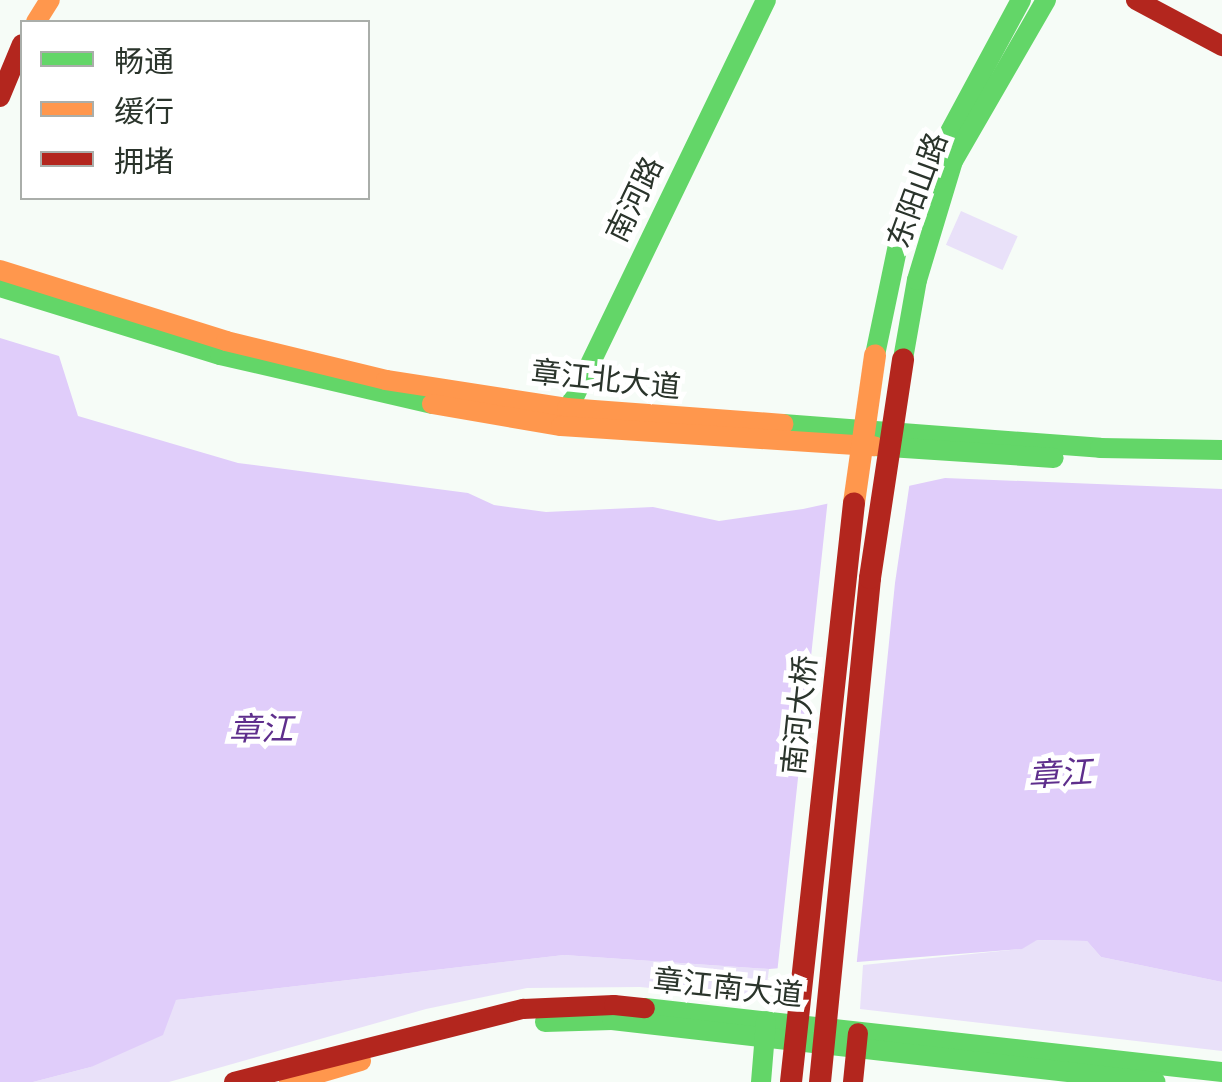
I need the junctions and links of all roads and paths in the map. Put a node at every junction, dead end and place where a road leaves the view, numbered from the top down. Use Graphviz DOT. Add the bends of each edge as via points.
graph roads {
  1 [pos="766,0"];
  2 [pos="1021,0"];
  3 [pos="1046,0"];
  4 [pos="1136,0"];
  5 [pos="1222,46"];
  6 [pos="20,49"];
  7 [pos="0,96"];
  8 [pos="0,270"];
  9 [pos="0,287"];
  10 [pos="874,356"];
  11 [pos="903,359"];
  12 [pos="564,418"];
  13 [pos="1222,450"];
  14 [pos="1222,462"];
  15 [pos="765,1030"];
  16 [pos="858,1032"];
  17 [pos="1222,1072"];
  18 [pos="234,1082"];
  19 [pos="288,1082"];
  20 [pos="761,1082"];
  21 [pos="791,1082"];
  22 [pos="820,1082"];
  23 [pos="853,1082"];
  24 [pos="1155,1082"];
  1 -- 12 [label="main road, 南河路"];
  2 -- 10 [label="main road, 东阳山路" via="900,240"];
  3 -- 11 [label="main road, 东阳山路" via="953,161 920,266"];
  4 -- 5 [label="main road"];
  6 -- 7 [label="main road"];
  8 -- 12 [label="main road, 章江北大道" via="226,341"];
  9 -- 12 [label="main road, 章江北大道" via="220,355 383,395"];
  10 -- 21 [label="main road, 南河大桥, bridge"];
  11 -- 22 [label="main road, 南河大桥, bridge" via="870,578"];
  12 -- 13 [label="main road, 章江北大道"];
  12 -- 14 [label="main road, 章江北大道" via="1106,462"];
  15 -- 16 [label="main road, 章江南大道"];
  15 -- 18 [label="main road, 章江南大道" via="614,1005 523,1009"];
  15 -- 19 [label="main road, 章江南大道" via="522,1022"];
  15 -- 20 [label="main road"];
  15 -- 24 [label="main road, 章江南大道"];
  16 -- 17 [label="main road, 章江南大道"];
  16 -- 23 [label="main road"];
}
